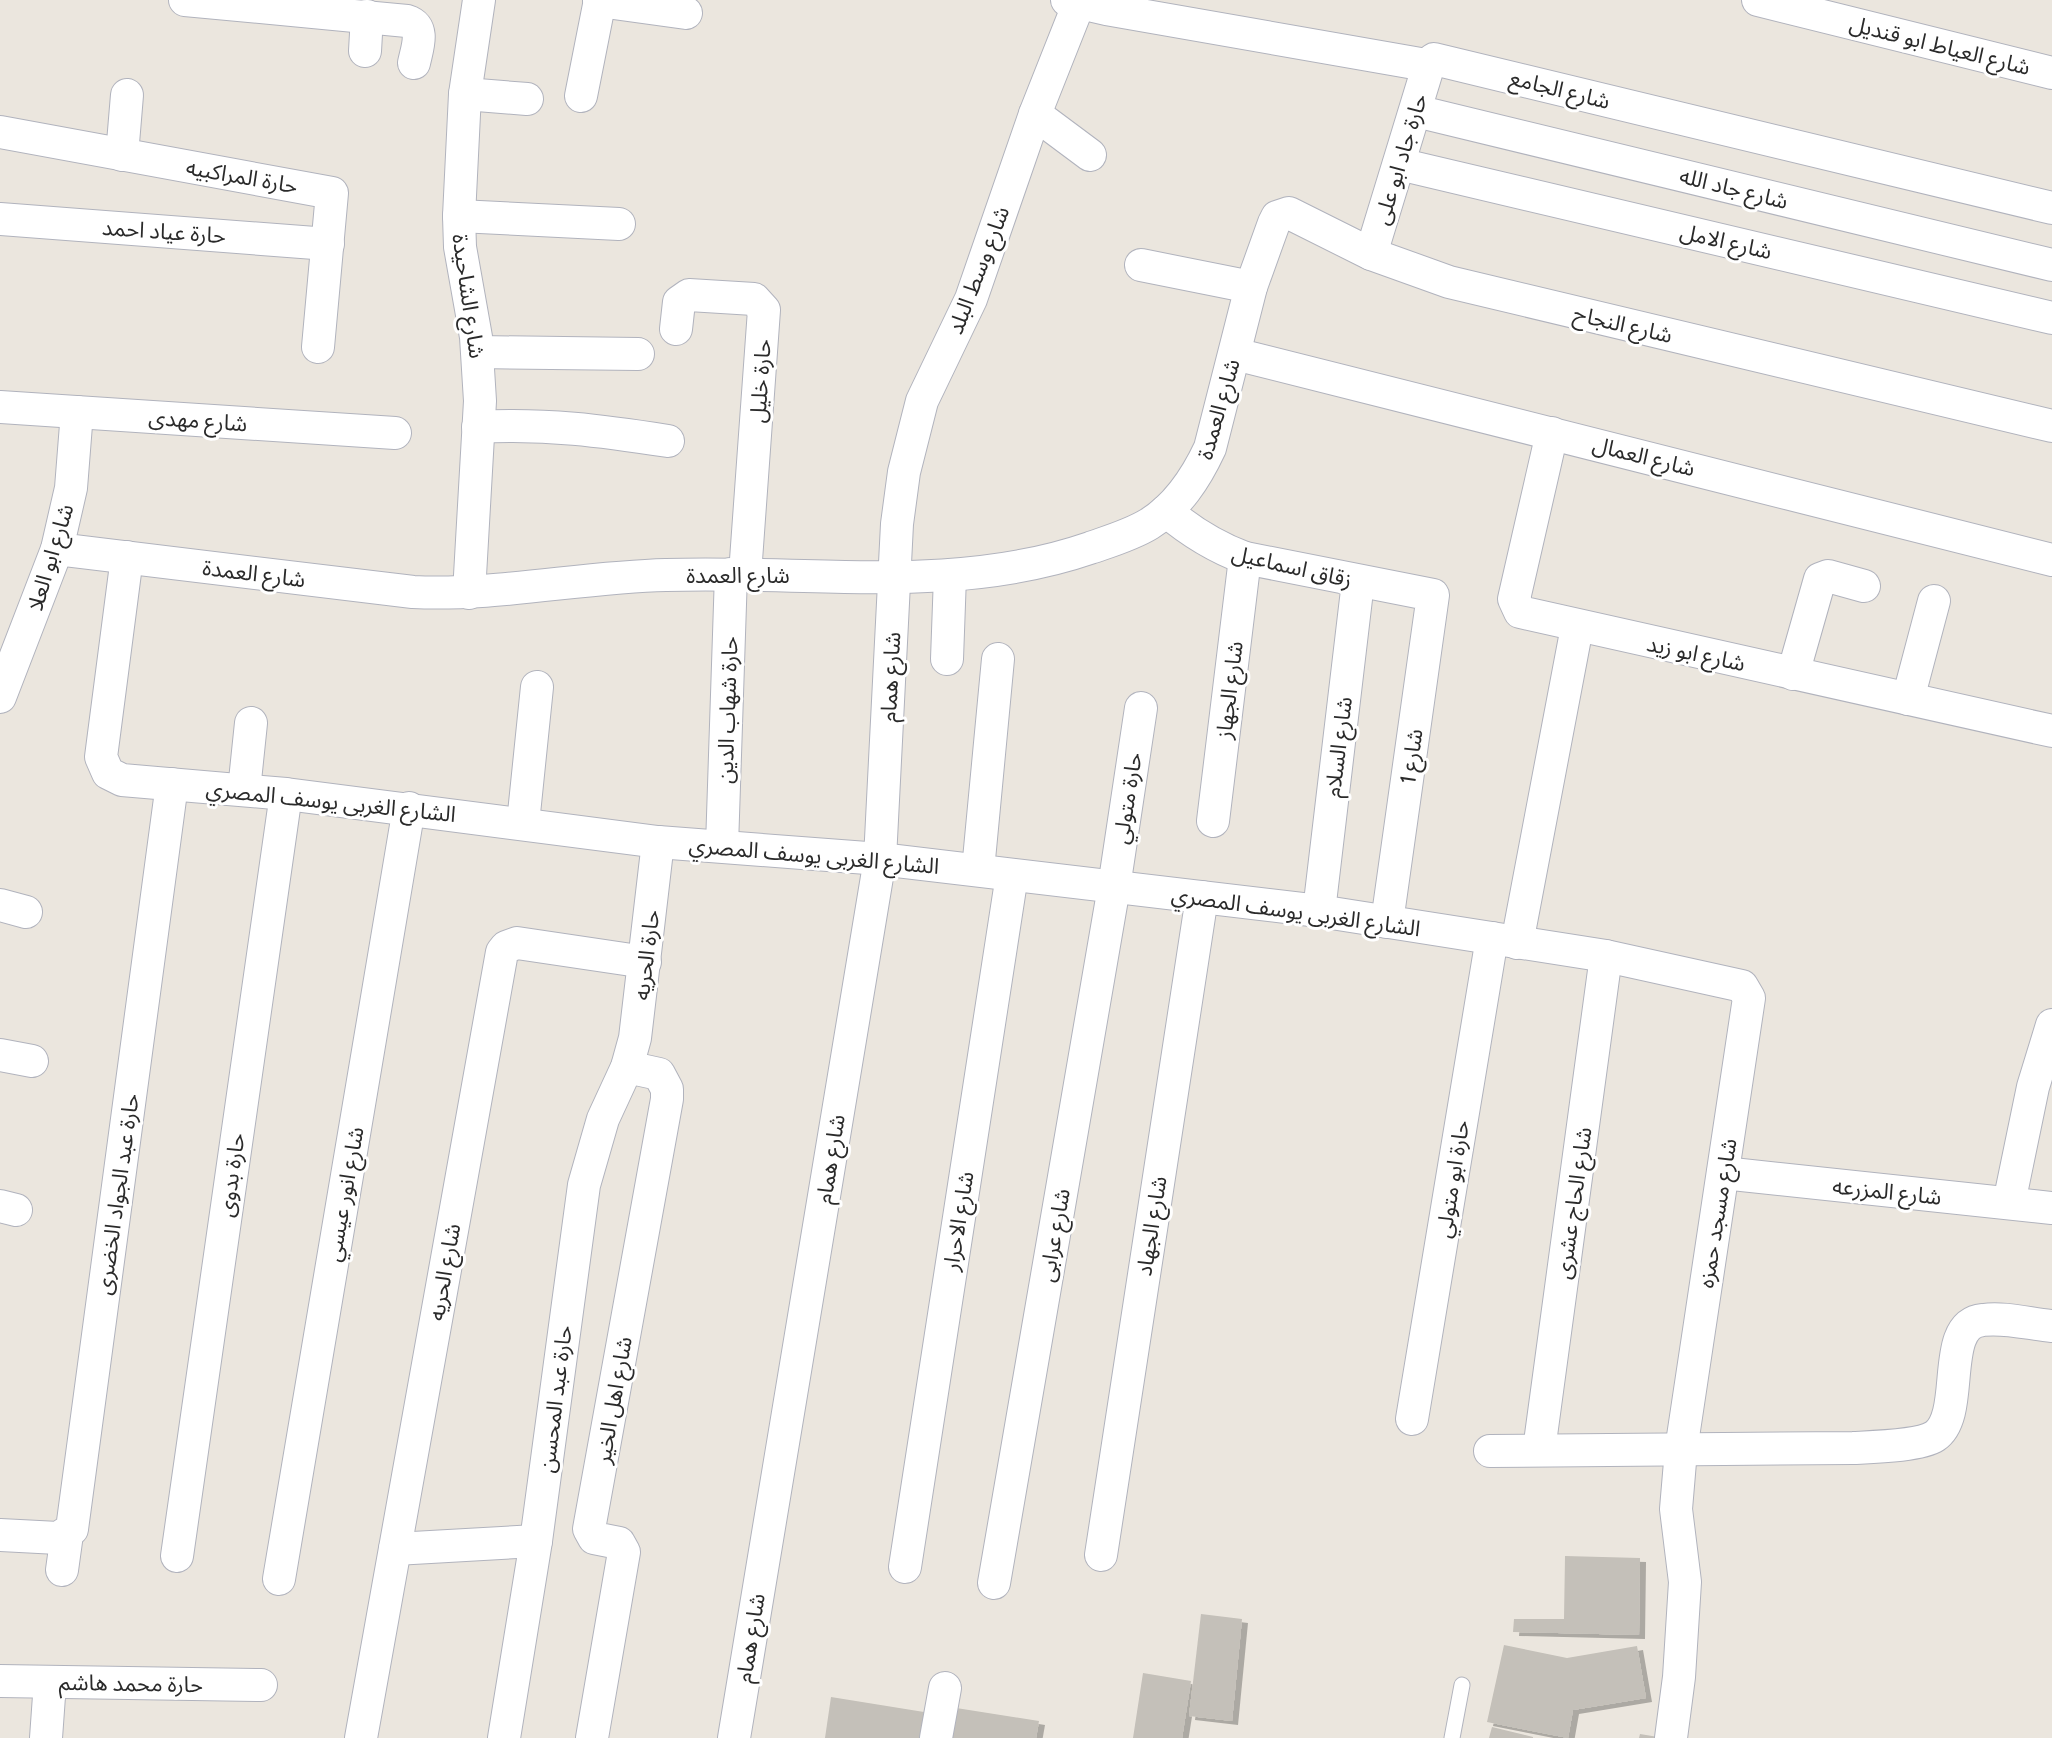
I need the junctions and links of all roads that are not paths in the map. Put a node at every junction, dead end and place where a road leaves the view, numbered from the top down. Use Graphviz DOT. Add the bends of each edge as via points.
graph roads {
  1 [pos="186,0"];
  2 [pos="479,0"];
  3 [pos="1758,0"];
  4 [pos="599,1"];
  5 [pos="1073,2"];
  6 [pos="686,12"];
  7 [pos="367,16"];
  8 [pos="365,51"];
  9 [pos="414,63"];
  10 [pos="1429,64"];
  11 [pos="2052,73"];
  12 [pos="465,94"];
  13 [pos="127,95"];
  14 [pos="581,96"];
  15 [pos="527,99"];
  16 [pos="1416,111"];
  17 [pos="1035,114"];
  18 [pos="0,132"];
  19 [pos="122,155"];
  20 [pos="1090,155"];
  21 [pos="1400,164"];
  22 [pos="2052,208"];
  23 [pos="459,216"];
  24 [pos="0,219"];
  25 [pos="619,224"];
  26 [pos="327,244"];
  27 [pos="1371,254"];
  28 [pos="1141,265"];
  29 [pos="2052,265"];
  30 [pos="1251,287"];
  31 [pos="2052,318"];
  32 [pos="676,329"];
  33 [pos="318,347"];
  34 [pos="478,352"];
  35 [pos="638,354"];
  36 [pos="1235,354"];
  37 [pos="0,407"];
  38 [pos="77,412"];
  39 [pos="2052,426"];
  40 [pos="478,427"];
  41 [pos="395,433"];
  42 [pos="1552,433"];
  43 [pos="668,441"];
  44 [pos="1166,511"];
  45 [pos="57,549"];
  46 [pos="127,557"];
  47 [pos="1245,558"];
  48 [pos="2052,560"];
  49 [pos="738,574"];
  50 [pos="895,576"];
  51 [pos="950,576"];
  52 [pos="1358,582"];
  53 [pos="1864,586"];
  54 [pos="470,593"];
  55 [pos="1428,593"];
  56 [pos="1934,601"];
  57 [pos="1577,627"];
  58 [pos="947,659"];
  59 [pos="998,659"];
  60 [pos="1793,674"];
  61 [pos="537,687"];
  62 [pos="0,697"];
  63 [pos="1908,699"];
  64 [pos="1141,708"];
  65 [pos="251,723"];
  66 [pos="2052,730"];
  67 [pos="172,784"];
  68 [pos="244,790"];
  69 [pos="286,794"];
  70 [pos="409,808"];
  71 [pos="1213,821"];
  72 [pos="523,823"];
  73 [pos="658,842"];
  74 [pos="722,846"];
  75 [pos="880,859"];
  76 [pos="978,870"];
  77 [pos="1012,874"];
  78 [pos="1114,887"];
  79 [pos="1202,897"];
  80 [pos="1319,911"];
  81 [pos="1387,922"];
  82 [pos="1504,941"];
  83 [pos="1606,956"];
  84 [pos="645,962"];
  85 [pos="1735,983"];
  86 [pos="2052,1025"];
  87 [pos="0,1055"];
  88 [pos="32,1061"];
  89 [pos="627,1067"];
  90 [pos="1723,1173"];
  91 [pos="2009,1203"];
  92 [pos="2052,1208"];
  93 [pos="2052,1326"];
  94 [pos="1412,1419"];
  95 [pos="1539,1450"];
  96 [pos="1681,1450"];
  97 [pos="1490,1451"];
  98 [pos="67,1534"];
  99 [pos="0,1535"];
  100 [pos="537,1540"];
  101 [pos="395,1548"];
  102 [pos="1101,1555"];
  103 [pos="177,1556"];
  104 [pos="905,1568"];
  105 [pos="62,1570"];
  106 [pos="279,1580"];
  107 [pos="994,1582"];
  108 [pos="0,1681"];
  109 [pos="50,1682"];
  110 [pos="261,1685"];
  111 [pos="1462,1685"];
  112 [pos="945,1688"];
  113 [pos="46,1738"];
  114 [pos="361,1738"];
  115 [pos="504,1738"];
  116 [pos="592,1738"];
  117 [pos="734,1738"];
  118 [pos="936,1738"];
  119 [pos="1452,1738"];
  120 [pos="1671,1738"];
  1 -- 7 [label="street"];
  2 -- 12 [label="street, شارع الشاحيدة"];
  3 -- 11 [label="street, شارع العياط ابو قنديل"];
  4 -- 6 [label="street"];
  4 -- 14 [label="street"];
  5 -- 10 [label="street, شارع الجامع"];
  5 -- 17 [label="street, شارع وسط البلد"];
  7 -- 8 [label="street"];
  7 -- 9 [label="street" via="407,21 416,26 419,38"];
  10 -- 16 [label="street, حارة جاد ابو على"];
  10 -- 22 [label="street, شارع الجامع" via="1434,59"];
  12 -- 15 [label="street"];
  12 -- 23 [label="street, شارع الشاحيدة"];
  13 -- 19 [label="street"];
  16 -- 21 [label="street, حارة جاد ابو على"];
  16 -- 29 [label="street, شارع جاد الله"];
  17 -- 20 [label="street"];
  17 -- 50 [label="street, شارع وسط البلد" via="971,299 931,378 915,423 897,524"];
  18 -- 19 [label="street, حارة المراكبيه"];
  19 -- 26 [label="street, حارة المراكبيه" via="328,191 333,197"];
  21 -- 27 [label="street, حارة جاد ابو على"];
  21 -- 31 [label="street, شارع الامل"];
  23 -- 25 [label="street"];
  23 -- 34 [label="street, شارع الشاحيدة" via="460,247"];
  24 -- 26 [label="street, حارة عياد احمد"];
  26 -- 33 [label="street, حارة المراكبيه"];
  27 -- 30 [label="street, شارع النجاح" via="1294,215 1282,214 1274,223"];
  27 -- 39 [label="street, شارع النجاح" via="1410,270 1490,293"];
  28 -- 30 [label="street"];
  30 -- 36 [label="street, شارع العمدة"];
  32 -- 49 [label="street, حارة خليل" via="679,302 689,295 754,299 764,310"];
  34 -- 35 [label="street"];
  34 -- 40 [label="street, شارع الشاحيدة"];
  36 -- 42 [label="street, شارع العمال"];
  36 -- 44 [label="street, شارع العمدة" via="1200,471"];
  37 -- 38 [label="street, شارع مهدى"];
  38 -- 41 [label="street, شارع مهدى"];
  38 -- 45 [label="street, شارع ابو العلا" via="71,488"];
  40 -- 43 [label="street" via="569,426"];
  40 -- 54 [label="street, شارع الشاحيدة"];
  42 -- 48 [label="street, شارع العمال"];
  42 -- 57 [label="street, شارع ابو زيد" via="1514,599 1520,612"];
  44 -- 47 [label="street, زقاق اسماعيل" via="1198,536"];
  44 -- 51 [label="street, شارع العمدة" via="1131,534 1070,555 1027,566"];
  45 -- 46 [label="street, شارع العمدة"];
  45 -- 62 [label="street, شارع ابو العلا"];
  46 -- 54 [label="street, شارع العمدة" via="413,592"];
  46 -- 67 [label="street, الشارع الغربى يوسف المصري" via="101,757 114,777"];
  47 -- 52 [label="street, زقاق اسماعيل"];
  47 -- 71 [label="street, شارع الجهاز"];
  49 -- 50 [label="street, شارع العمدة"];
  49 -- 54 [label="street, شارع العمدة" via="622,576"];
  49 -- 74 [label="street, حارة شهاب الدين"];
  50 -- 51 [label="street, شارع العمدة"];
  50 -- 75 [label="street, شارع همام"];
  51 -- 58 [label="street"];
  52 -- 55 [label="street, زقاق اسماعيل"];
  52 -- 80 [label="street, شارع السلام"];
  53 -- 60 [label="street" via="1828,576 1820,579"];
  55 -- 81 [label="street, شارع 1" via="1433,600"];
  56 -- 63 [label="street"];
  57 -- 60 [label="street, شارع ابو زيد"];
  57 -- 82 [label="street, حارة ابو متولي"];
  59 -- 76 [label="street"];
  60 -- 63 [label="street, شارع ابو زيد"];
  61 -- 72 [label="street"];
  63 -- 66 [label="street, شارع ابو زيد"];
  64 -- 78 [label="street, حارة متولي"];
  65 -- 68 [label="street"];
  67 -- 68 [label="street, الشارع الغربى يوسف المصري"];
  67 -- 98 [label="street, حارة عبد الجواد الخضرى" via="75,1511 72,1530"];
  68 -- 69 [label="street, الشارع الغربى يوسف المصري"];
  69 -- 70 [label="street, الشارع الغربى يوسف المصري"];
  69 -- 103 [label="street, حارة بدوى"];
  70 -- 72 [label="street, الشارع الغربى يوسف المصري"];
  70 -- 106 [label="street, شارع انور عيسي"];
  72 -- 73 [label="street, الشارع الغربى يوسف المصري"];
  73 -- 74 [label="street, الشارع الغربى يوسف المصري"];
  73 -- 84 [label="street, حارة الحريه"];
  74 -- 75 [label="street, الشارع الغربى يوسف المصري"];
  75 -- 76 [label="street, الشارع الغربى يوسف المصري"];
  75 -- 117 [label="street, شارع همام"];
  76 -- 77 [label="street, الشارع الغربى يوسف المصري"];
  77 -- 78 [label="street, الشارع الغربى يوسف المصري"];
  77 -- 104 [label="street, شارع الاحرار"];
  78 -- 79 [label="street, الشارع الغربى يوسف المصري"];
  78 -- 107 [label="street, شارع عرابى"];
  79 -- 80 [label="street, الشارع الغربى يوسف المصري"];
  79 -- 102 [label="street, شارع الجهاد"];
  80 -- 81 [label="street, الشارع الغربى يوسف المصري"];
  81 -- 82 [label="street, الشارع الغربى يوسف المصري"];
  82 -- 83 [label="street, الشارع الغربى يوسف المصري"];
  82 -- 94 [label="street, حارة ابو متولي"];
  83 -- 85 [label="street, الشارع الغربى يوسف المصري"];
  83 -- 95 [label="street, شارع الحاج عشرى"];
  84 -- 89 [label="street, حارة الحريه" via="636,1038"];
  84 -- 101 [label="street, شارع الحريه" via="517,943 502,952"];
  85 -- 90 [label="street, شارع مسجد حمزه" via="1747,991 1749,998"];
  86 -- 91 [label="street" via="2033,1087"];
  87 -- 88 [label="street"];
  89 -- 100 [label="street, حارة عبد المحسن" via="603,1119 584,1185"];
  89 -- 116 [label="street, شارع اهل الخير" via="659,1074 667,1089 589,1529 598,1540 619,1543 624,1552"];
  90 -- 91 [label="street, شارع المزرعه"];
  90 -- 96 [label="street, شارع مسجد حمزه"];
  91 -- 92 [label="street, شارع المزرعه"];
  93 -- 96 [label="street" via="1982,1320 1970,1324 1954,1363 1947,1420 1934,1436 1906,1444 1852,1448"];
  95 -- 96 [label="street"];
  95 -- 97 [label="street"];
  96 -- 120 [label="street, شارع مسجد حمزه" via="1676,1509 1685,1582"];
  98 -- 99 [label="street" via="58,1538"];
  98 -- 105 [label="street, حارة عبد الجواد الخضرى"];
  100 -- 101 [label="street"];
  100 -- 115 [label="street, حارة عبد المحسن"];
  101 -- 114 [label="street, شارع الحريه"];
  108 -- 109 [label="street, حارة محمد هاشم"];
  109 -- 110 [label="street, حارة محمد هاشم"];
  109 -- 113 [label="street"];
  111 -- 119 [label="lane"];
  112 -- 118 [label="street"];
}
